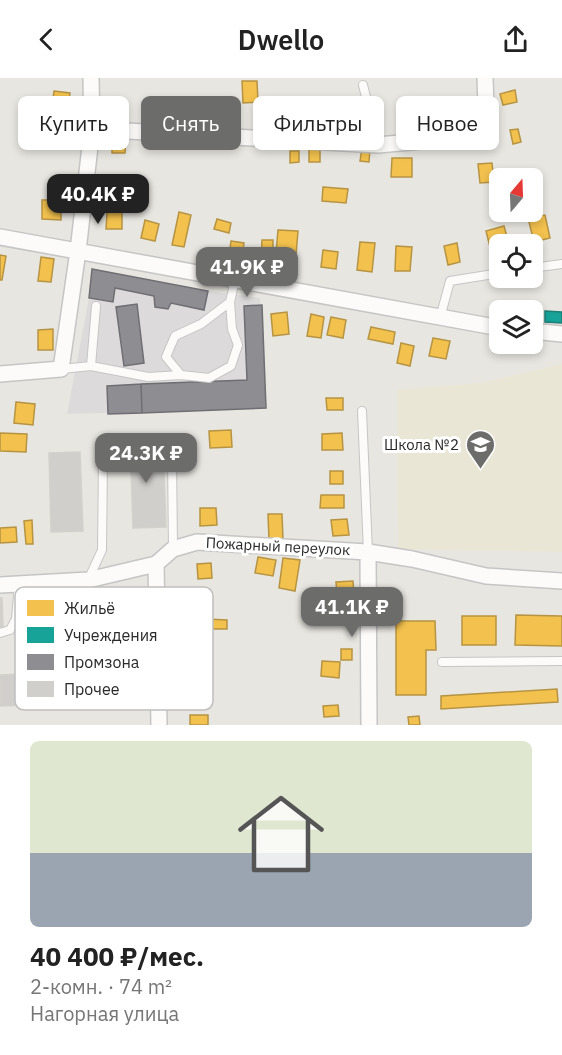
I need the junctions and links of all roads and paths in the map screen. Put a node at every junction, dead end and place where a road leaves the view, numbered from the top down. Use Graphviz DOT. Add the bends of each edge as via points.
graph roads {
  1 [pos="91,78"];
  2 [pos="485,78"];
  3 [pos="363,85"];
  4 [pos="91,96"];
  5 [pos="366,96"];
  6 [pos="129,131"];
  7 [pos="253,138"];
  8 [pos="384,144"];
  9 [pos="90,150"];
  10 [pos="0,237"];
  11 [pos="78,251"];
  12 [pos="562,264"];
  13 [pos="543,267"];
  14 [pos="489,275"];
  15 [pos="235,279"];
  16 [pos="230,302"];
  17 [pos="96,306"];
  18 [pos="440,318"];
  19 [pos="489,326"];
  20 [pos="543,332"];
  21 [pos="562,334"];
  22 [pos="91,366"];
  23 [pos="61,369"];
  24 [pos="0,374"];
  25 [pos="181,375"];
  26 [pos="362,411"];
  27 [pos="172,454"];
  28 [pos="103,461"];
  29 [pos="173,549"];
  30 [pos="368,552"];
  31 [pos="156,564"];
  32 [pos="88,580"];
  33 [pos="562,580"];
  34 [pos="19,584"];
  35 [pos="0,585"];
  36 [pos="19,587"];
  37 [pos="156,587"];
  38 [pos="15,621"];
  39 [pos="0,633"];
  40 [pos="562,661"];
  41 [pos="442,662"];
  42 [pos="159,710"];
  43 [pos="159,725"];
  44 [pos="369,725"];
  1 -- 4 [label="street"];
  2 -- 8 [label="street" via="487,135"];
  3 -- 5 [label="lane"];
  6 -- 7 [label="street"];
  9 -- 11 [label="street"];
  10 -- 11 [label="street"];
  11 -- 15 [label="street"];
  11 -- 23 [label="street"];
  12 -- 13 [label="lane"];
  14 -- 18 [label="lane" via="450,281"];
  15 -- 16 [label="lane"];
  15 -- 18 [label="street"];
  16 -- 25 [label="lane" via="201,324 175,336 166,357"];
  16 -- 25 [label="lane" via="238,345 231,366 209,378"];
  17 -- 22 [label="lane"];
  18 -- 19 [label="street"];
  20 -- 21 [label="street"];
  22 -- 23 [label="lane"];
  22 -- 25 [label="lane" via="148,377"];
  23 -- 24 [label="street"];
  26 -- 30 [label="lane"];
  27 -- 29 [label="lane"];
  28 -- 32 [label="lane" via="102,550"];
  29 -- 30 [label="street, Пожарный переулок" via="197,542"];
  29 -- 31 [label="street, Пожарный переулок"];
  30 -- 33 [label="street, Пожарный переулок" via="486,576"];
  30 -- 44 [label="street"];
  31 -- 32 [label="street, Пожарный переулок"];
  31 -- 37 [label="street"];
  32 -- 34 [label="street, Пожарный переулок"];
  34 -- 35 [label="street, Пожарный переулок"];
  34 -- 36 [label="lane"];
  38 -- 39 [label="lane" via="10,630"];
  40 -- 41 [label="lane"];
  42 -- 43 [label="street"];
}
